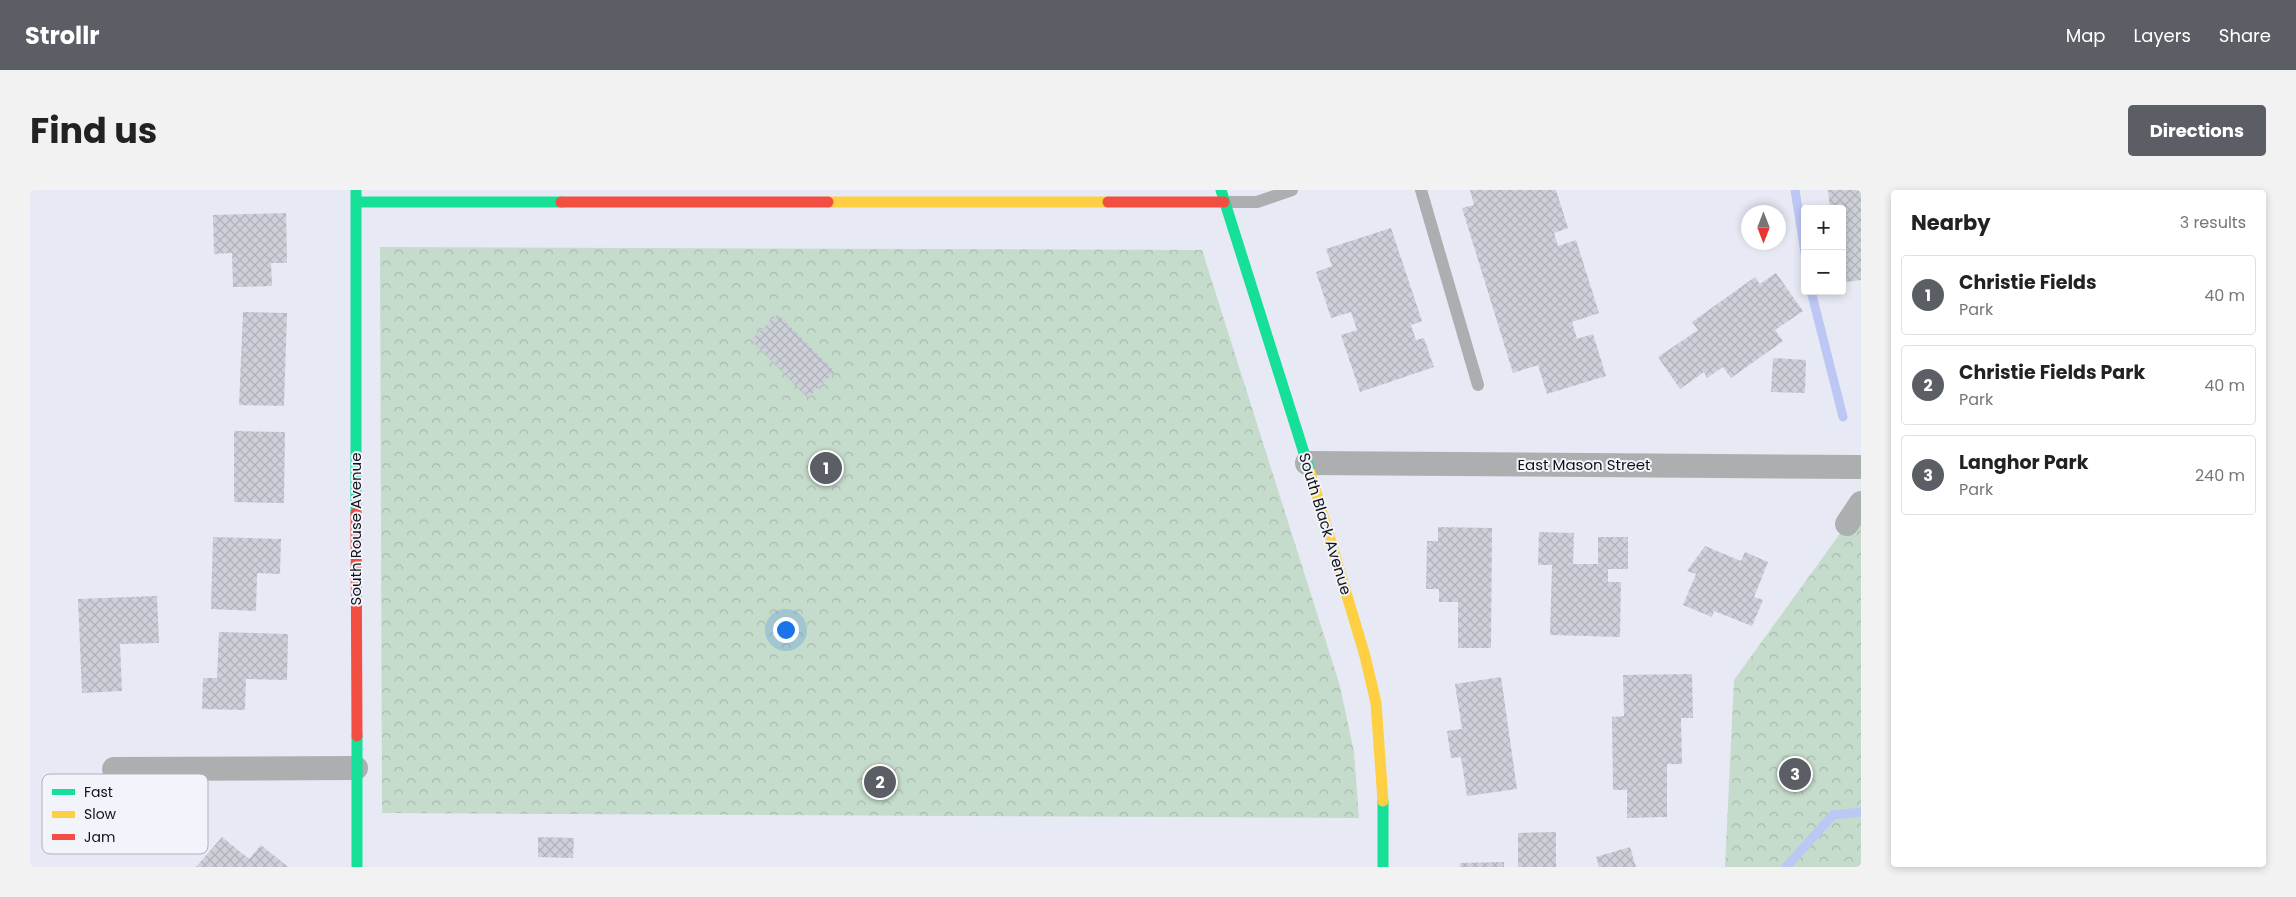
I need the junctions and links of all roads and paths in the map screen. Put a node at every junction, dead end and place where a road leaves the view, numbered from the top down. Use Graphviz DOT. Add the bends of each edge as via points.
graph roads {
  1 [pos="356,190"];
  2 [pos="1292,190"];
  3 [pos="1421,190"];
  4 [pos="1222,196"];
  5 [pos="356,202"];
  6 [pos="1478,385"];
  7 [pos="1307,463"];
  8 [pos="1861,467"];
  9 [pos="1861,503"];
  10 [pos="1847,524"];
  11 [pos="114,768"];
  12 [pos="356,768"];
  13 [pos="357,867"];
  14 [pos="1383,867"];
  1 -- 5 [label="street, South Rouse Avenue"];
  2 -- 4 [label="lane" via="1257,202"];
  3 -- 6 [label="lane"];
  4 -- 5 [label="street"];
  4 -- 7 [label="street, South Black Avenue"];
  5 -- 12 [label="street, South Rouse Avenue"];
  7 -- 8 [label="street, East Mason Street"];
  7 -- 14 [label="street, South Black Avenue" via="1376,703 1382,784"];
  9 -- 10 [label="street"];
  11 -- 12 [label="street"];
  12 -- 13 [label="street, South Rouse Avenue"];
}
